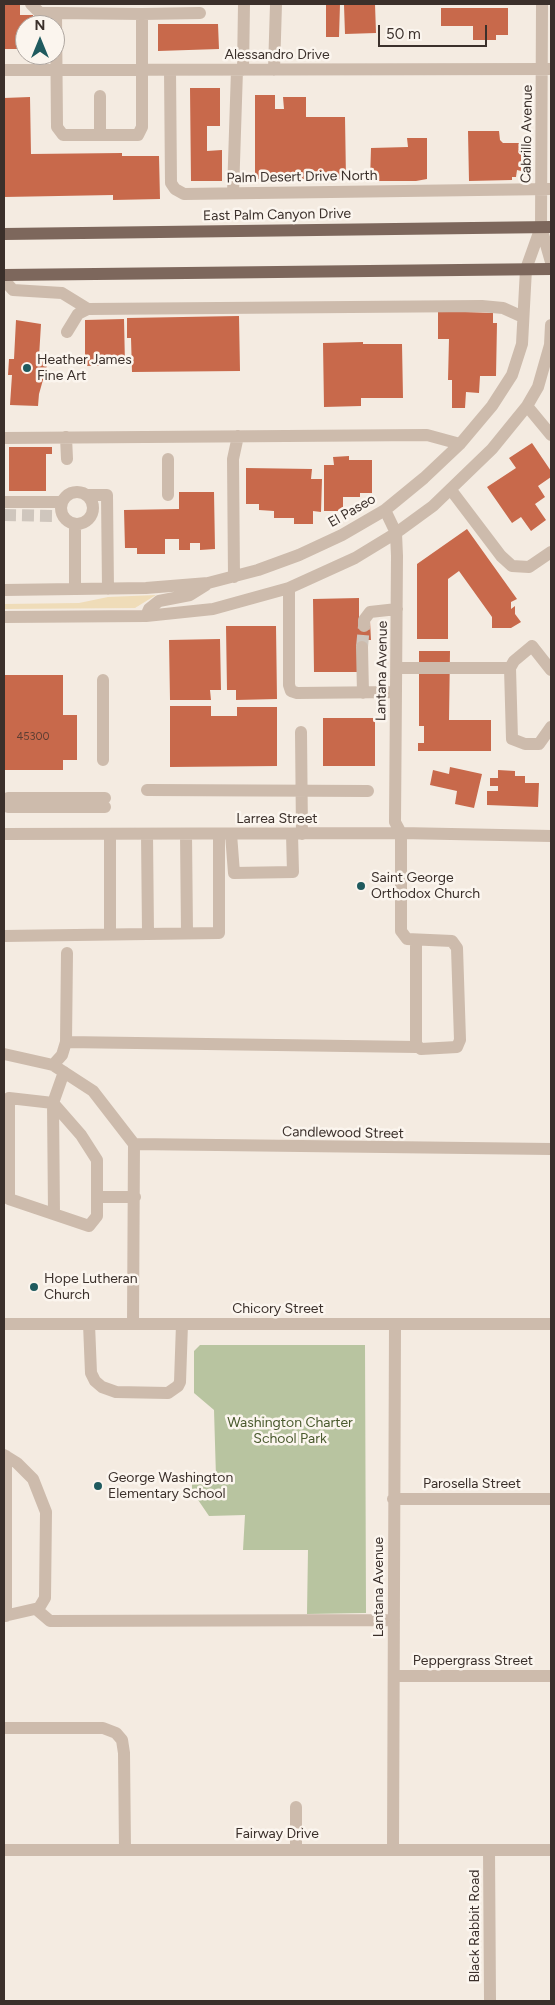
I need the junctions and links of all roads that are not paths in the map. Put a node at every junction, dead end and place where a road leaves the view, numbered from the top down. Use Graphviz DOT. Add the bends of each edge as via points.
graph roads {
  1 [pos="31,4"];
  2 [pos="244,4"];
  3 [pos="276,4"];
  4 [pos="542,4"];
  5 [pos="69,8"];
  6 [pos="56,13"];
  7 [pos="200,13"];
  8 [pos="142,14"];
  9 [pos="547,69"];
  10 [pos="4,70"];
  11 [pos="57,70"];
  12 [pos="142,70"];
  13 [pos="170,70"];
  14 [pos="240,70"];
  15 [pos="274,70"];
  16 [pos="100,96"];
  17 [pos="100,135"];
  18 [pos="546,189"];
  19 [pos="233,193"];
  20 [pos="546,227"];
  21 [pos="4,234"];
  22 [pos="551,262"];
  23 [pos="526,269"];
  24 [pos="551,269"];
  25 [pos="4,275"];
  26 [pos="4,280"];
  27 [pos="88,309"];
  28 [pos="523,317"];
  29 [pos="551,325"];
  30 [pos="67,332"];
  31 [pos="527,406"];
  32 [pos="551,435"];
  33 [pos="238,436"];
  34 [pos="66,437"];
  35 [pos="4,438"];
  36 [pos="460,444"];
  37 [pos="67,459"];
  38 [pos="168,460"];
  39 [pos="452,490"];
  40 [pos="87,495"];
  41 [pos="168,495"];
  42 [pos="4,502"];
  43 [pos="62,502"];
  44 [pos="385,510"];
  45 [pos="75,524"];
  46 [pos="396,533"];
  47 [pos="551,552"];
  48 [pos="234,577"];
  49 [pos="208,583"];
  50 [pos="288,588"];
  51 [pos="75,589"];
  52 [pos="108,589"];
  53 [pos="4,590"];
  54 [pos="397,609"];
  55 [pos="146,616"];
  56 [pos="4,617"];
  57 [pos="364,626"];
  58 [pos="362,648"];
  59 [pos="396,668"];
  60 [pos="510,668"];
  61 [pos="551,670"];
  62 [pos="102,680"];
  63 [pos="396,692"];
  64 [pos="363,693"];
  65 [pos="551,727"];
  66 [pos="301,732"];
  67 [pos="102,760"];
  68 [pos="147,790"];
  69 [pos="302,791"];
  70 [pos="368,791"];
  71 [pos="8,803"];
  72 [pos="105,803"];
  73 [pos="401,833"];
  74 [pos="4,834"];
  75 [pos="110,834"];
  76 [pos="147,834"];
  77 [pos="186,834"];
  78 [pos="225,834"];
  79 [pos="297,834"];
  80 [pos="551,836"];
  81 [pos="148,933"];
  82 [pos="187,933"];
  83 [pos="110,934"];
  84 [pos="4,936"];
  85 [pos="416,940"];
  86 [pos="67,953"];
  87 [pos="66,1042"];
  88 [pos="418,1046"];
  89 [pos="4,1054"];
  90 [pos="59,1069"];
  91 [pos="53,1103"];
  92 [pos="134,1144"];
  93 [pos="551,1150"];
  94 [pos="97,1197"];
  95 [pos="135,1197"];
  96 [pos="54,1214"];
  97 [pos="4,1324"];
  98 [pos="89,1324"];
  99 [pos="134,1324"];
  100 [pos="182,1324"];
  101 [pos="551,1324"];
  102 [pos="395,1325"];
  103 [pos="5,1456"];
  104 [pos="393,1499"];
  105 [pos="551,1499"];
  106 [pos="36,1609"];
  107 [pos="5,1616"];
  108 [pos="394,1620"];
  109 [pos="394,1676"];
  110 [pos="551,1676"];
  111 [pos="4,1728"];
  112 [pos="296,1807"];
  113 [pos="296,1849"];
  114 [pos="4,1850"];
  115 [pos="125,1850"];
  116 [pos="393,1850"];
  117 [pos="490,1850"];
  118 [pos="551,1850"];
  119 [pos="490,2001"];
  1 -- 6 [label="street" via="40,13"];
  2 -- 14 [label="street"];
  3 -- 15 [label="street"];
  4 -- 9 [label="street, Cabrillo Avenue"];
  5 -- 6 [label="street"];
  5 -- 8 [label="street"];
  6 -- 11 [label="street"];
  7 -- 8 [label="street"];
  8 -- 12 [label="street"];
  9 -- 15 [label="street, Alessandro Drive"];
  9 -- 18 [label="street, Cabrillo Avenue"];
  10 -- 11 [label="street, Alessandro Drive"];
  11 -- 12 [label="street, Alessandro Drive"];
  11 -- 17 [label="street" via="58,127 63,135"];
  12 -- 13 [label="street, Alessandro Drive"];
  12 -- 17 [label="street" via="142,127 138,135"];
  13 -- 14 [label="street, Alessandro Drive"];
  13 -- 19 [label="street, Palm Desert Drive North" via="171,183 184,194"];
  14 -- 15 [label="street, Alessandro Drive"];
  14 -- 19 [label="street"];
  16 -- 17 [label="street"];
  18 -- 19 [label="street, Palm Desert Drive North"];
  18 -- 20 [label="street, Cabrillo Avenue"];
  20 -- 21 [label="main road, East Palm Canyon Drive"];
  20 -- 22 [label="street, Cabrillo Avenue"];
  20 -- 23 [label="street, El Paseo"];
  23 -- 24 [label="main road"];
  23 -- 25 [label="main road"];
  23 -- 28 [label="street, El Paseo"];
  26 -- 27 [label="street" via="13,290 62,293"];
  27 -- 28 [label="street" via="482,306 503,308"];
  27 -- 30 [label="street" via="78,314"];
  28 -- 36 [label="street, El Paseo" via="522,344 512,375 492,406"];
  29 -- 31 [label="street" via="544,367"];
  31 -- 32 [label="street"];
  31 -- 39 [label="street" via="492,449"];
  33 -- 34 [label="street"];
  33 -- 36 [label="street" via="427,435"];
  33 -- 48 [label="street" via="233,459"];
  34 -- 35 [label="street"];
  34 -- 37 [label="street"];
  36 -- 44 [label="street, El Paseo"];
  38 -- 41 [label="street"];
  39 -- 46 [label="street"];
  39 -- 47 [label="street" via="512,566 529,567"];
  40 -- 43 [label="street" via="72,492"];
  40 -- 45 [label="street" via="94,504 93,514 85,522"];
  40 -- 52 [label="street" via="107,495"];
  42 -- 43 [label="street"];
  43 -- 45 [label="street" via="60,516"];
  44 -- 46 [label="street, Lantana Avenue"];
  44 -- 48 [label="street, El Paseo" via="299,555"];
  45 -- 51 [label="street"];
  46 -- 50 [label="street" via="355,558"];
  46 -- 54 [label="street, Lantana Avenue"];
  48 -- 49 [label="street, El Paseo"];
  49 -- 52 [label="street, El Paseo"];
  49 -- 55 [label="street" via="201,590 159,601"];
  50 -- 55 [label="street" via="213,609"];
  50 -- 64 [label="street" via="288,685 291,691"];
  51 -- 52 [label="street, El Paseo"];
  51 -- 53 [label="street, El Paseo"];
  54 -- 57 [label="street" via="370,612"];
  54 -- 59 [label="street, Lantana Avenue"];
  55 -- 56 [label="street"];
  58 -- 64 [label="street"];
  59 -- 60 [label="street"];
  59 -- 63 [label="street, Lantana Avenue"];
  60 -- 61 [label="street" via="532,646"];
  60 -- 65 [label="street" via="512,739 538,744"];
  62 -- 67 [label="street"];
  63 -- 64 [label="street"];
  63 -- 73 [label="street, Lantana Avenue" via="395,822"];
  66 -- 69 [label="street"];
  68 -- 69 [label="street"];
  69 -- 70 [label="street"];
  69 -- 79 [label="street"];
  71 -- 72 [label="street"];
  73 -- 79 [label="street, Larrea Street"];
  73 -- 80 [label="street, Larrea Street"];
  73 -- 85 [label="street, Lantana Avenue" via="401,931 407,939"];
  74 -- 75 [label="street, Larrea Street"];
  75 -- 76 [label="street, Larrea Street"];
  75 -- 83 [label="street"];
  76 -- 77 [label="street, Larrea Street"];
  76 -- 81 [label="street"];
  77 -- 78 [label="street, Larrea Street"];
  77 -- 82 [label="street"];
  78 -- 79 [label="street, Larrea Street"];
  78 -- 79 [label="street" via="234,873 293,872"];
  78 -- 82 [label="street" via="219,933"];
  81 -- 82 [label="street"];
  81 -- 83 [label="street"];
  83 -- 84 [label="street"];
  85 -- 88 [label="street"];
  85 -- 88 [label="street" via="452,941 458,948 460,1040 457,1047 421,1049"];
  86 -- 87 [label="street"];
  87 -- 88 [label="street"];
  87 -- 90 [label="street"];
  89 -- 90 [label="street"];
  90 -- 91 [label="street"];
  90 -- 92 [label="street" via="93,1091"];
  91 -- 94 [label="street" via="81,1135 97,1160"];
  91 -- 96 [label="street"];
  91 -- 96 [label="street" via="9,1098 9,1199"];
  92 -- 93 [label="street, Candlewood Street"];
  92 -- 95 [label="street"];
  94 -- 95 [label="street"];
  94 -- 96 [label="street" via="97,1216 89,1226"];
  95 -- 99 [label="street"];
  97 -- 98 [label="street, Chicory Street"];
  98 -- 99 [label="street, Chicory Street"];
  98 -- 100 [label="street" via="91,1373 102,1387 116,1392 168,1393 180,1382"];
  99 -- 100 [label="street, Chicory Street"];
  100 -- 102 [label="street, Chicory Street"];
  101 -- 102 [label="street, Chicory Street"];
  102 -- 104 [label="street, Lantana Avenue"];
  103 -- 106 [label="street" via="32,1479 46,1512 45,1598"];
  103 -- 107 [label="street"];
  104 -- 105 [label="street, Parosella Street"];
  104 -- 108 [label="street, Lantana Avenue"];
  106 -- 107 [label="street"];
  106 -- 108 [label="street" via="50,1621"];
  108 -- 109 [label="street, Lantana Avenue"];
  109 -- 110 [label="street, Peppergrass Street"];
  109 -- 116 [label="street, Lantana Avenue"];
  111 -- 115 [label="street" via="103,1728 116,1733 122,1740 124,1753"];
  112 -- 113 [label="street"];
  113 -- 115 [label="street, Fairway Drive"];
  113 -- 116 [label="street, Fairway Drive"];
  114 -- 115 [label="street, Fairway Drive"];
  116 -- 117 [label="street, Fairway Drive"];
  117 -- 118 [label="street, Fairway Drive"];
  117 -- 119 [label="street, Black Rabbit Road"];
}
